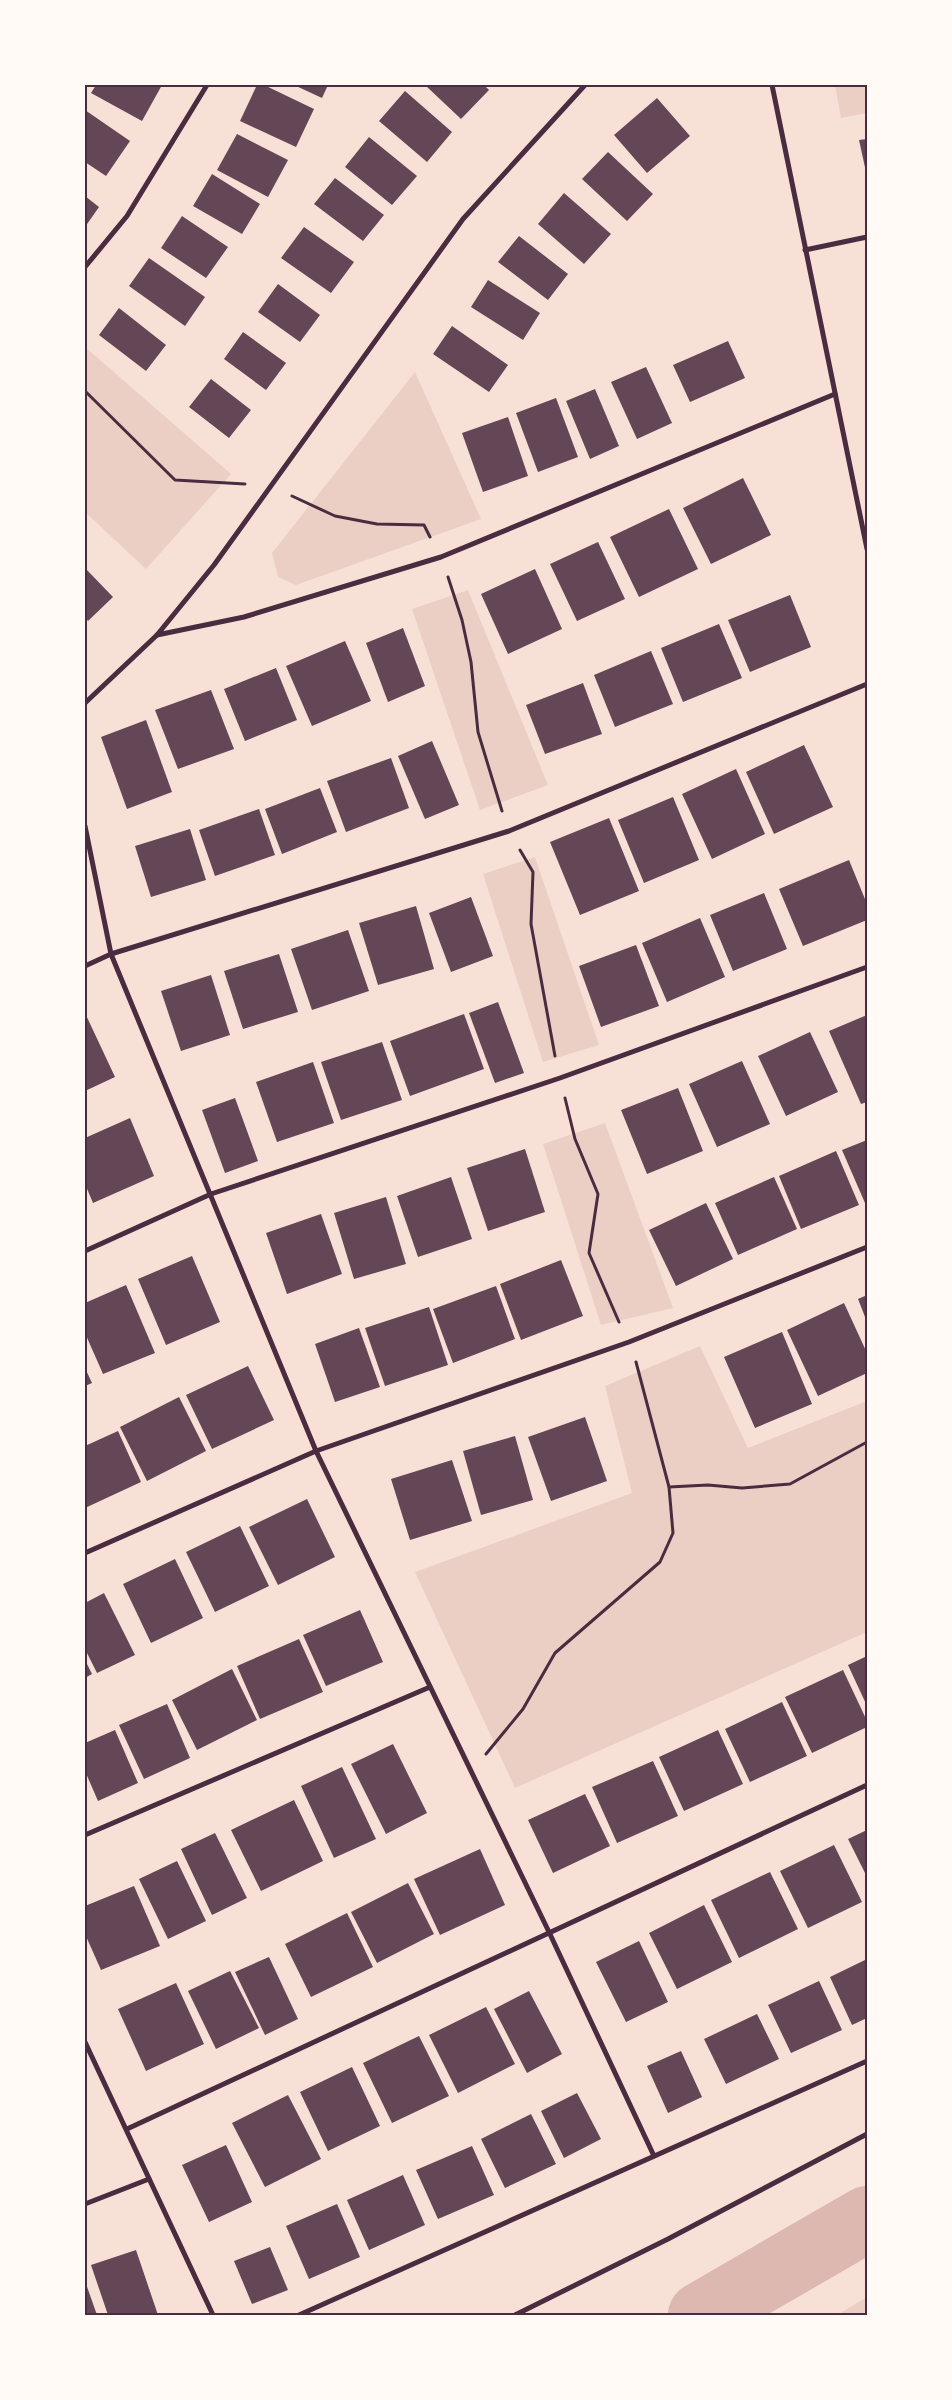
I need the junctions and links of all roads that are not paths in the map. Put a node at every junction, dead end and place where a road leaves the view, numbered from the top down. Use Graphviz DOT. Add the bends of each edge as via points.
graph roads {
  1 [pos="207,85"];
  2 [pos="585,85"];
  3 [pos="772,85"];
  4 [pos="867,237"];
  5 [pos="805,250"];
  6 [pos="85,267"];
  7 [pos="835,394"];
  8 [pos="865,530"];
  9 [pos="867,549"];
  10 [pos="157,635"];
  11 [pos="867,684"];
  12 [pos="85,703"];
  13 [pos="85,826"];
  14 [pos="111,954"];
  15 [pos="85,966"];
  16 [pos="867,967"];
  17 [pos="211,1194"];
  18 [pos="867,1247"];
  19 [pos="85,1251"];
  20 [pos="316,1451"];
  21 [pos="85,1553"];
  22 [pos="430,1688"];
  23 [pos="867,1785"];
  24 [pos="85,1834"];
  25 [pos="549,1932"];
  26 [pos="85,2042"];
  27 [pos="867,2061"];
  28 [pos="127,2129"];
  29 [pos="867,2134"];
  30 [pos="654,2156"];
  31 [pos="149,2179"];
  32 [pos="85,2204"];
  33 [pos="213,2315"];
  34 [pos="299,2315"];
  35 [pos="515,2315"];
  1 -- 6 [label="street" via="127,216"];
  2 -- 10 [label="street" via="463,219 214,565"];
  3 -- 5 [label="street"];
  4 -- 5 [label="street"];
  5 -- 7 [label="street"];
  7 -- 8 [label="street"];
  7 -- 10 [label="street" via="441,557 244,618"];
  8 -- 9 [label="street"];
  10 -- 12 [label="street"];
  11 -- 14 [label="street" via="509,831"];
  13 -- 14 [label="street"];
  14 -- 15 [label="street"];
  14 -- 17 [label="street"];
  16 -- 17 [label="street" via="560,1078"];
  17 -- 19 [label="street"];
  17 -- 20 [label="street"];
  18 -- 20 [label="street" via="629,1342"];
  20 -- 21 [label="street"];
  20 -- 22 [label="street"];
  22 -- 24 [label="street"];
  22 -- 25 [label="street"];
  23 -- 25 [label="street"];
  25 -- 28 [label="street"];
  25 -- 30 [label="street"];
  26 -- 28 [label="street"];
  27 -- 30 [label="street"];
  28 -- 31 [label="street"];
  29 -- 35 [label="street"];
  30 -- 34 [label="street"];
  31 -- 32 [label="street"];
  31 -- 33 [label="street"];
}
